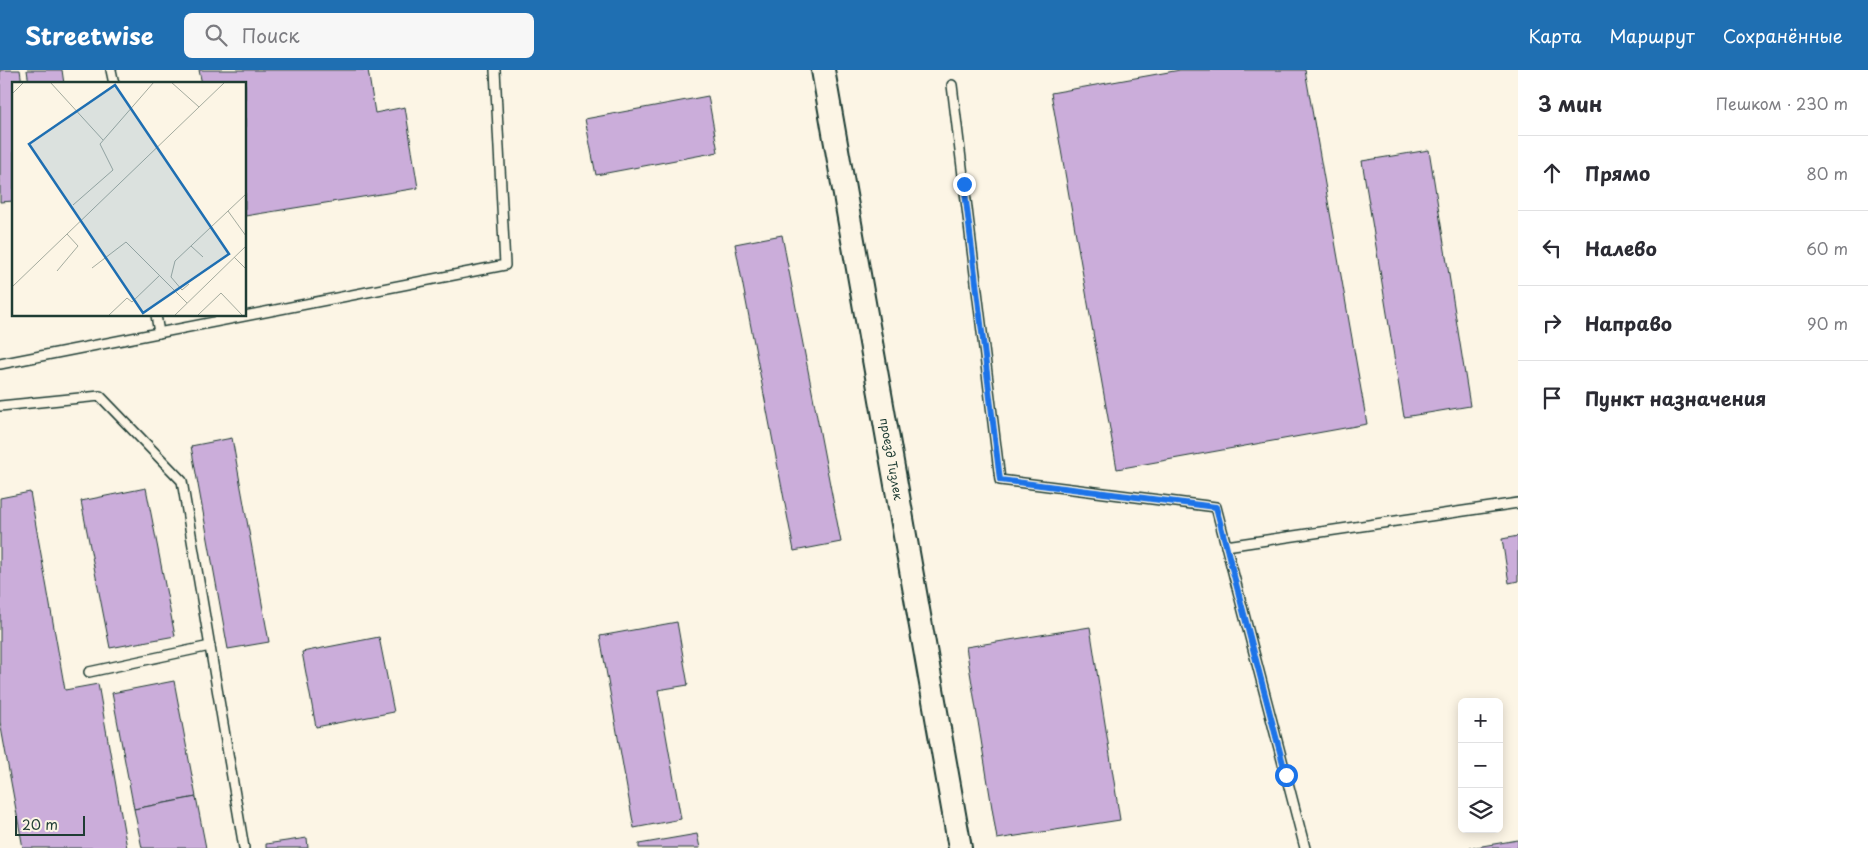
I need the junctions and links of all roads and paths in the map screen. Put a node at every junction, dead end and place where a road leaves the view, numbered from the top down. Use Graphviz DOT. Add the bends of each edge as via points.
graph roads {
  1 [pos="495,70"];
  2 [pos="823,70"];
  3 [pos="952,86"];
  4 [pos="156,316"];
  5 [pos="159,333"];
  6 [pos="0,364"];
  7 [pos="0,406"];
  8 [pos="1518,503"];
  9 [pos="1226,546"];
  10 [pos="210,646"];
  11 [pos="89,672"];
  12 [pos="244,848"];
  13 [pos="960,848"];
  14 [pos="1305,848"];
  1 -- 5 [label="lane" via="504,266"];
  2 -- 13 [label="street, проезд Тизлек"];
  3 -- 9 [label="lane" via="1000,480 1216,507"];
  4 -- 5 [label="lane"];
  5 -- 6 [label="lane"];
  7 -- 10 [label="lane" via="100,396 182,481"];
  8 -- 9 [label="lane"];
  9 -- 14 [label="lane"];
  10 -- 11 [label="lane"];
  10 -- 12 [label="lane"];
}
